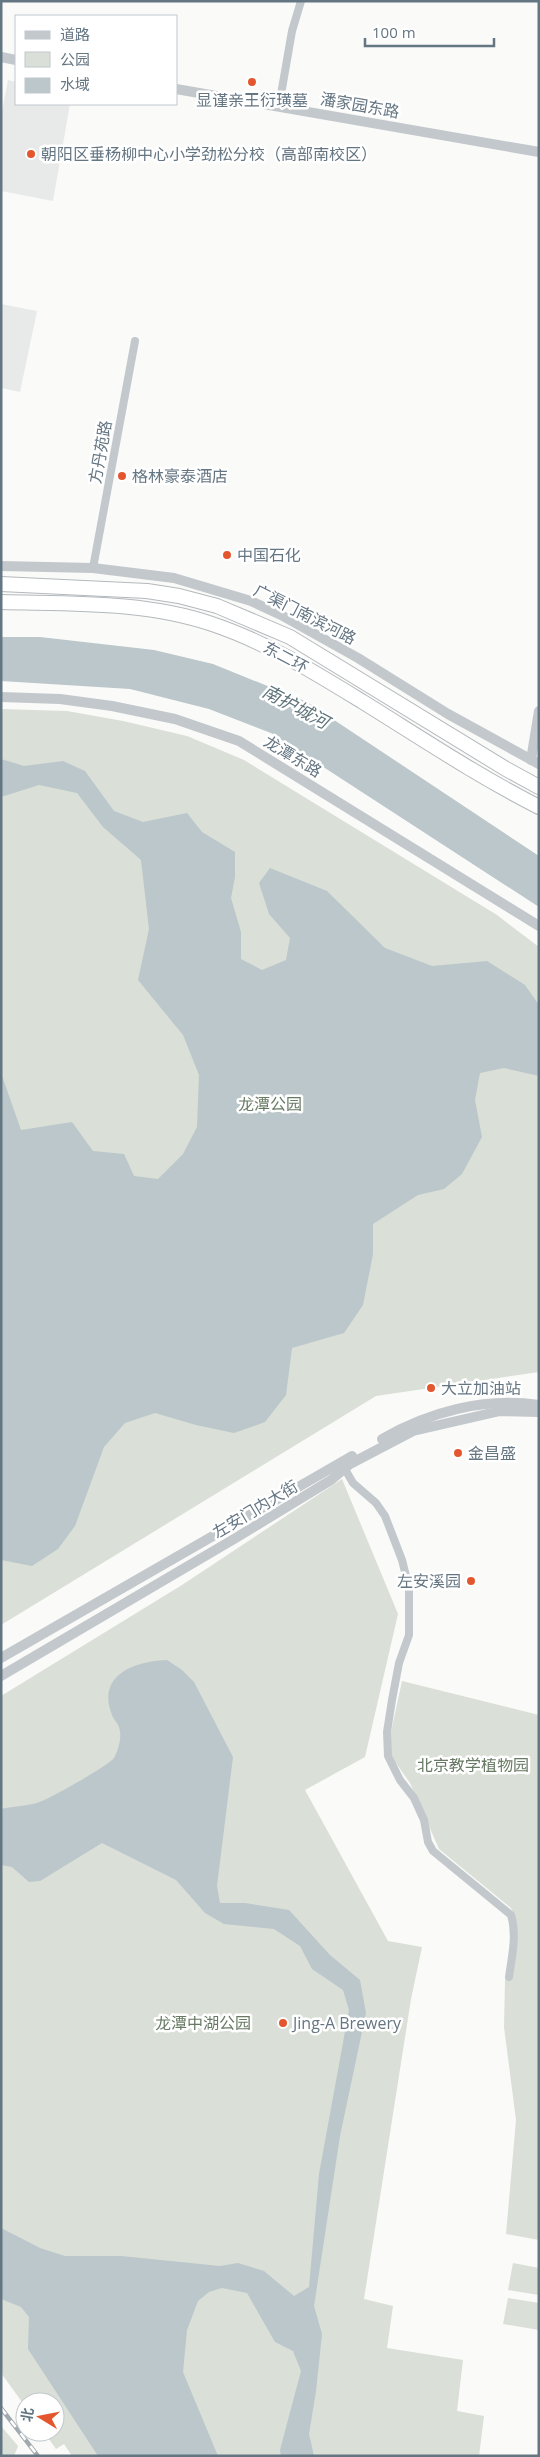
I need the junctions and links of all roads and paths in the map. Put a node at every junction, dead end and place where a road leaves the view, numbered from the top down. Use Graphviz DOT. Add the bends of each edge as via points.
graph roads {
  1 [pos="301,1"];
  2 [pos="1,57"];
  3 [pos="15,60"];
  4 [pos="178,89"];
  5 [pos="279,106"];
  6 [pos="539,152"];
  7 [pos="135,341"];
  8 [pos="1,566"];
  9 [pos="93,568"];
  10 [pos="1,584"];
  11 [pos="1,602"];
  12 [pos="1,697"];
  13 [pos="539,711"];
  14 [pos="535,762"];
  15 [pos="539,787"];
  16 [pos="539,807"];
  17 [pos="539,926"];
  18 [pos="539,1405"];
  19 [pos="539,1412"];
  20 [pos="342,1466"];
  21 [pos="1,1658"];
  22 [pos="1,1676"];
  23 [pos="509,1977"];
  1 -- 5 [label="street" via="292,31"];
  2 -- 3 [label="street"];
  4 -- 5 [label="street, 潘家园东路"];
  5 -- 6 [label="street, 潘家园东路"];
  7 -- 9 [label="street, 方丹苑路"];
  8 -- 9 [label="street, 广渠门南滨河路"];
  9 -- 14 [label="street, 广渠门南滨河路" via="174,578 251,601 358,658 448,714"];
  10 -- 15 [label="highway, 东二环" via="147,592 179,596 225,610 297,641"];
  11 -- 16 [label="highway, 东二环" via="145,609 211,623 281,653 497,785"];
  12 -- 17 [label="street, 龙潭东路" via="60,699 112,706 175,719 239,741"];
  13 -- 14 [label="street"];
  18 -- 20 [label="street, 左安门内大街" via="484,1404 435,1415 417,1421"];
  19 -- 20 [label="street, 左安门内大街" via="500,1411 413,1431"];
  20 -- 21 [label="street, 左安门内大街"];
  20 -- 22 [label="street, 左安门内大街" via="331,1480"];
  20 -- 23 [label="street" via="353,1483 376,1503 385,1516 409,1588 408,1636 392,1700 387,1732 388,1756 414,1798 433,1851 511,1915 514,1939"];
}
